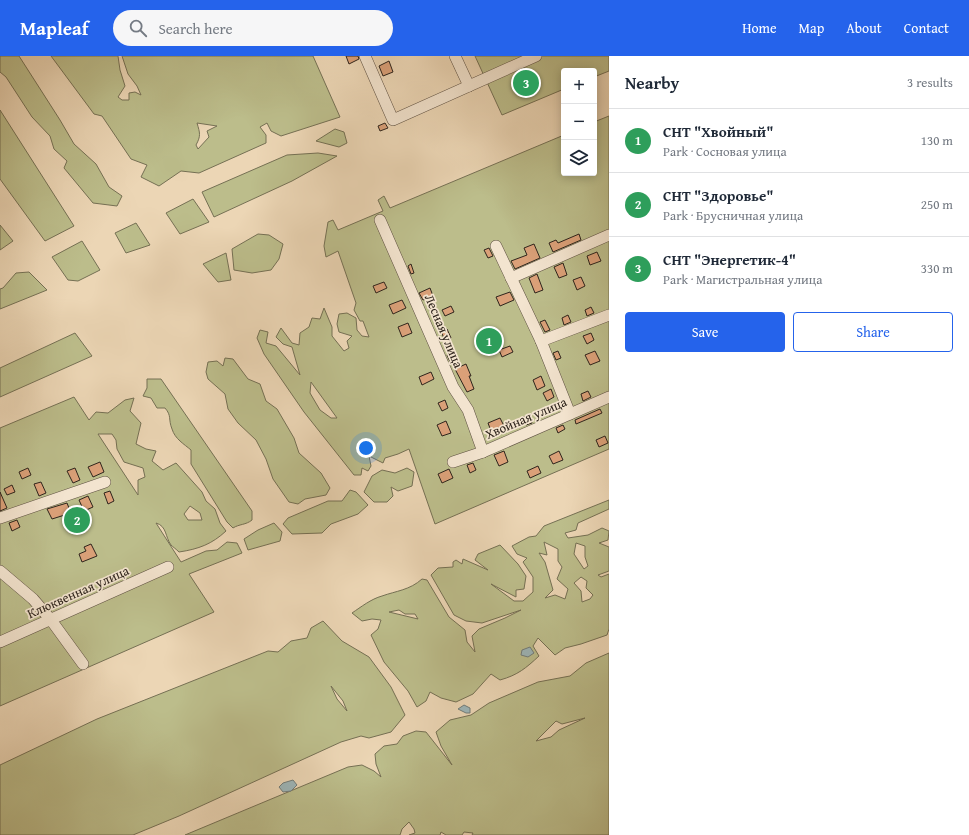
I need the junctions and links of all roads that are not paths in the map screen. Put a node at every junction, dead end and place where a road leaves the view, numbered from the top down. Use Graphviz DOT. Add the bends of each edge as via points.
graph roads {
  1 [pos="365,56"];
  2 [pos="456,56"];
  3 [pos="536,56"];
  4 [pos="469,86"];
  5 [pos="380,220"];
  6 [pos="609,235"];
  7 [pos="496,246"];
  8 [pos="511,278"];
  9 [pos="609,315"];
  10 [pos="541,341"];
  11 [pos="609,397"];
  12 [pos="570,414"];
  13 [pos="483,452"];
  14 [pos="453,462"];
  15 [pos="105,482"];
  16 [pos="0,518"];
  17 [pos="168,567"];
  18 [pos="0,571"];
  19 [pos="51,620"];
  20 [pos="0,642"];
  21 [pos="83,664"];
  1 -- 4 [label="street" via="393,120"];
  2 -- 4 [label="street"];
  3 -- 4 [label="street"];
  5 -- 13 [label="street, Лесная улица" via="453,387 468,410"];
  6 -- 8 [label="street"];
  7 -- 8 [label="street"];
  8 -- 10 [label="street"];
  9 -- 10 [label="street"];
  10 -- 12 [label="street"];
  11 -- 12 [label="street, Хвойная улица"];
  12 -- 13 [label="street, Хвойная улица"];
  13 -- 14 [label="street, Хвойная улица"];
  15 -- 16 [label="street"];
  17 -- 19 [label="street, Клюквенная улица"];
  18 -- 19 [label="street" via="33,599"];
  19 -- 20 [label="street, Клюквенная улица"];
  19 -- 21 [label="street"];
}
